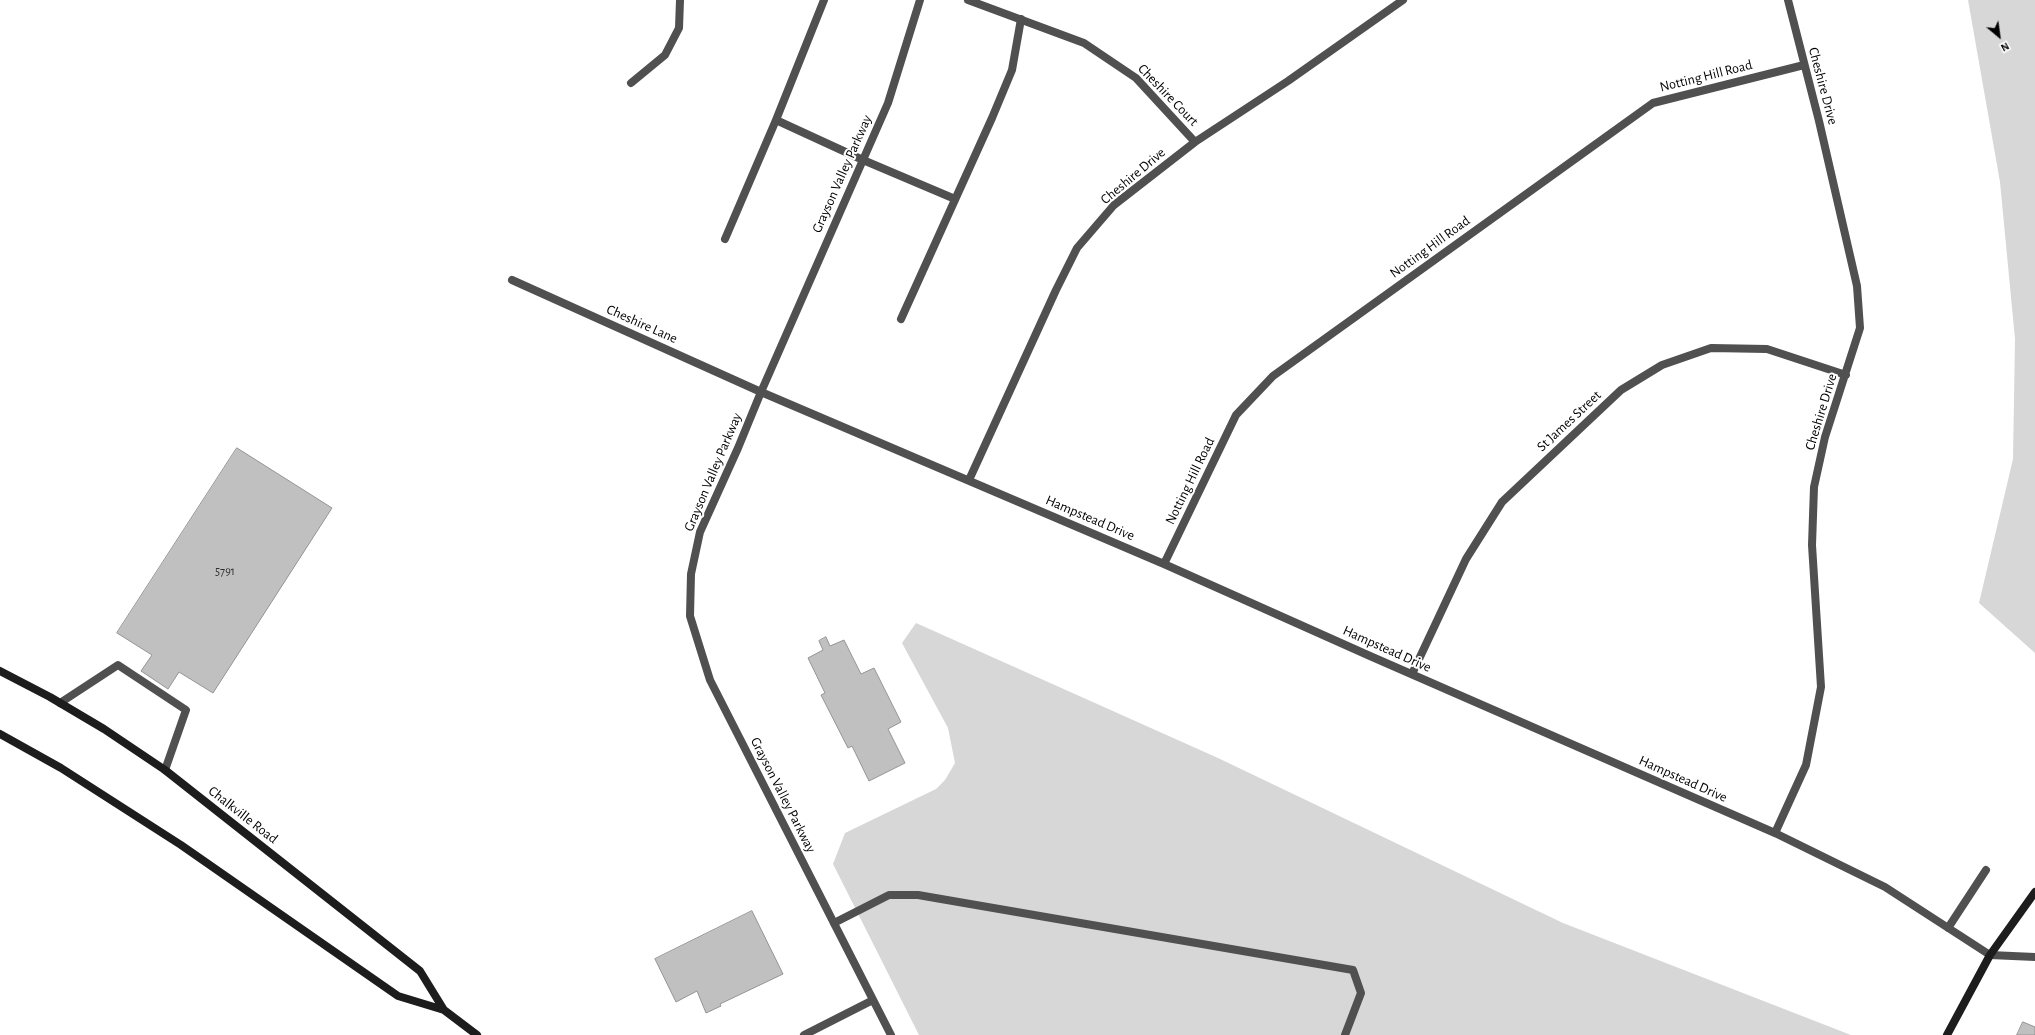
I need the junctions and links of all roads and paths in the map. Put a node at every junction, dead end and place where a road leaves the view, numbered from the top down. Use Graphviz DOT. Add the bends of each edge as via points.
graph roads {
  1 [pos="680,0"];
  2 [pos="824,0"];
  3 [pos="920,0"];
  4 [pos="968,0"];
  5 [pos="1402,0"];
  6 [pos="1788,0"];
  7 [pos="1020,19"];
  8 [pos="1804,65"];
  9 [pos="631,84"];
  10 [pos="776,120"];
  11 [pos="1195,142"];
  12 [pos="863,160"];
  13 [pos="955,199"];
  14 [pos="725,239"];
  15 [pos="512,280"];
  16 [pos="901,319"];
  17 [pos="1846,375"];
  18 [pos="761,392"];
  19 [pos="969,480"];
  20 [pos="1164,564"];
  21 [pos="0,671"];
  22 [pos="1412,674"];
  23 [pos="60,703"];
  24 [pos="0,734"];
  25 [pos="165,770"];
  26 [pos="1775,833"];
  27 [pos="1986,870"];
  28 [pos="2035,892"];
  29 [pos="834,923"];
  30 [pos="1948,928"];
  31 [pos="1990,955"];
  32 [pos="2035,957"];
  33 [pos="873,1000"];
  34 [pos="444,1010"];
  35 [pos="477,1035"];
  36 [pos="804,1035"];
  37 [pos="891,1035"];
  38 [pos="1345,1035"];
  39 [pos="1947,1035"];
  1 -- 9 [label="street" via="679,28 665,55"];
  2 -- 10 [label="street"];
  3 -- 12 [label="street, Grayson Valley Parkway" via="888,103"];
  4 -- 7 [label="street, Cheshire Court"];
  5 -- 11 [label="street, Cheshire Drive" via="1288,81"];
  6 -- 8 [label="street, Cheshire Drive"];
  7 -- 11 [label="street, Cheshire Court" via="1084,43 1136,78"];
  7 -- 13 [label="street" via="1012,70"];
  8 -- 17 [label="street, Cheshire Drive" via="1857,286 1860,328"];
  8 -- 20 [label="street, Notting Hill Road" via="1653,103 1272,376 1236,415"];
  10 -- 12 [label="street"];
  10 -- 14 [label="street"];
  11 -- 19 [label="street, Cheshire Drive" via="1114,205 1077,248"];
  12 -- 13 [label="street"];
  12 -- 18 [label="street, Grayson Valley Parkway"];
  13 -- 16 [label="street"];
  15 -- 18 [label="street, Cheshire Lane"];
  17 -- 22 [label="street, St James Street" via="1767,349 1711,348 1662,365 1621,390 1502,502 1466,559"];
  17 -- 26 [label="street, Cheshire Drive" via="1825,437 1814,488 1812,545 1821,687 1806,765"];
  18 -- 19 [label="street, Hampstead Drive"];
  18 -- 29 [label="street, Grayson Valley Parkway" via="700,532 691,574 690,616 710,680"];
  19 -- 20 [label="street, Hampstead Drive"];
  20 -- 22 [label="street, Hampstead Drive"];
  21 -- 23 [label="main road, Chalkville Road"];
  22 -- 26 [label="street, Hampstead Drive"];
  23 -- 25 [label="main road, Chalkville Road"];
  23 -- 25 [label="street" via="118,666 186,710"];
  24 -- 34 [label="main road, Chalkville Road" via="61,768 181,845 398,996"];
  25 -- 34 [label="main road, Chalkville Road" via="420,971"];
  26 -- 30 [label="street, Hampstead Drive" via="1885,887"];
  27 -- 30 [label="street"];
  28 -- 31 [label="main road"];
  29 -- 33 [label="street, Grayson Valley Parkway"];
  29 -- 38 [label="street" via="888,896 918,895 1352,970 1361,994"];
  30 -- 31 [label="street, Hampstead Drive"];
  31 -- 32 [label="street"];
  31 -- 39 [label="main road"];
  33 -- 36 [label="street"];
  33 -- 37 [label="street, Grayson Valley Parkway"];
  34 -- 35 [label="main road, Chalkville Road"];
}
